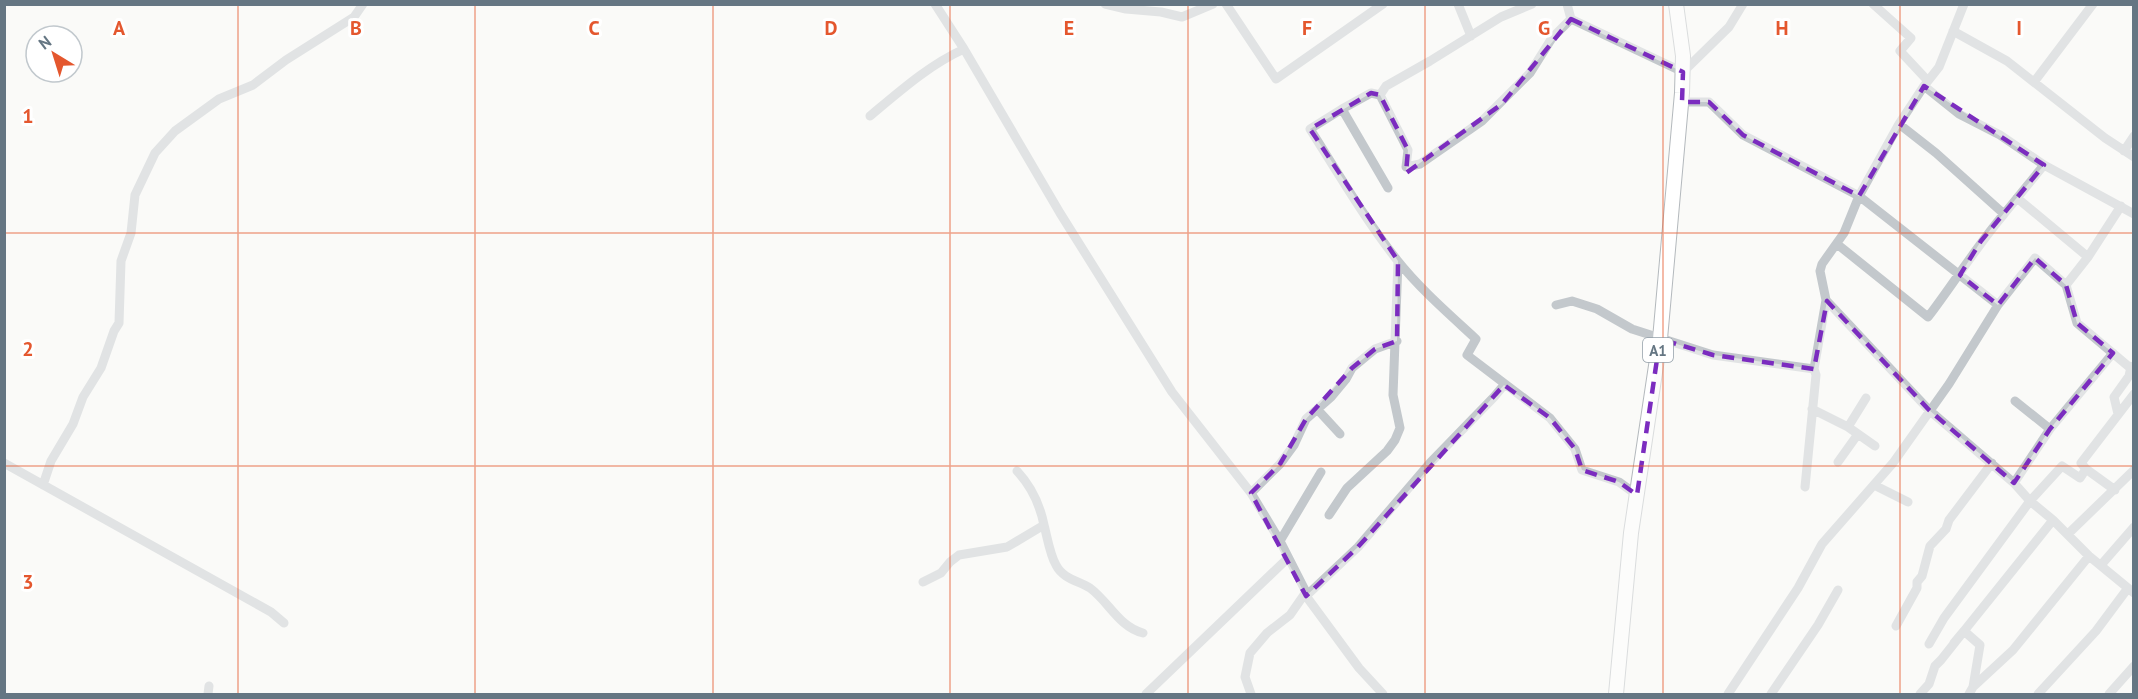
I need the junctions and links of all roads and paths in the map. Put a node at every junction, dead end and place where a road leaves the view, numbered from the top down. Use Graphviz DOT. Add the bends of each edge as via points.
graph roads {
  1 [pos="363,4"];
  2 [pos="935,4"];
  3 [pos="1105,4"];
  4 [pos="1213,4"];
  5 [pos="1226,4"];
  6 [pos="1383,4"];
  7 [pos="1458,4"];
  8 [pos="1532,4"];
  9 [pos="1567,4"];
  10 [pos="1676,4"];
  11 [pos="1743,4"];
  12 [pos="1873,4"];
  13 [pos="1964,4"];
  14 [pos="2080,4"];
  15 [pos="1162,8"];
  16 [pos="2091,8"];
  17 [pos="1571,19"];
  18 [pos="1953,31"];
  19 [pos="1471,36"];
  20 [pos="964,49"];
  21 [pos="1683,72"];
  22 [pos="2034,82"];
  23 [pos="1926,84"];
  24 [pos="1380,95"];
  25 [pos="1681,102"];
  26 [pos="1342,109"];
  27 [pos="870,116"];
  28 [pos="1899,124"];
  29 [pos="2133,136"];
  30 [pos="2124,151"];
  31 [pos="2133,157"];
  32 [pos="2044,165"];
  33 [pos="1388,188"];
  34 [pos="1859,196"];
  35 [pos="2017,198"];
  36 [pos="2121,206"];
  37 [pos="2004,214"];
  38 [pos="2133,214"];
  39 [pos="1837,244"];
  40 [pos="2088,256"];
  41 [pos="1398,261"];
  42 [pos="1960,275"];
  43 [pos="2066,285"];
  44 [pos="1826,300"];
  45 [pos="1556,305"];
  46 [pos="1998,305"];
  47 [pos="1660,339"];
  48 [pos="1397,341"];
  49 [pos="2113,353"];
  50 [pos="2132,367"];
  51 [pos="1814,369"];
  52 [pos="1503,385"];
  53 [pos="2133,394"];
  54 [pos="1866,398"];
  55 [pos="2015,401"];
  56 [pos="1317,409"];
  57 [pos="1812,409"];
  58 [pos="1929,410"];
  59 [pos="2118,414"];
  60 [pos="1848,427"];
  61 [pos="2050,429"];
  62 [pos="1340,434"];
  63 [pos="1858,434"];
  64 [pos="1875,446"];
  65 [pos="1838,462"];
  66 [pos="4,463"];
  67 [pos="1992,463"];
  68 [pos="2086,469"];
  69 [pos="2133,470"];
  70 [pos="1017,471"];
  71 [pos="1321,472"];
  72 [pos="2014,483"];
  73 [pos="43,484"];
  74 [pos="1874,485"];
  75 [pos="1805,487"];
  76 [pos="2115,490"];
  77 [pos="1251,493"];
  78 [pos="1637,495"];
  79 [pos="2030,501"];
  80 [pos="1908,502"];
  81 [pos="1329,515"];
  82 [pos="2053,520"];
  83 [pos="1044,525"];
  84 [pos="2133,527"];
  85 [pos="2068,534"];
  86 [pos="1280,541"];
  87 [pos="2089,556"];
  88 [pos="1288,558"];
  89 [pos="2102,565"];
  90 [pos="923,582"];
  91 [pos="1838,590"];
  92 [pos="2131,590"];
  93 [pos="1306,594"];
  94 [pos="284,623"];
  95 [pos="1896,626"];
  96 [pos="1964,631"];
  97 [pos="1143,633"];
  98 [pos="1929,644"];
  99 [pos="2133,666"];
  100 [pos="1971,691"];
  101 [pos="1146,694"];
  102 [pos="1251,694"];
  103 [pos="1383,694"];
  104 [pos="1616,694"];
  105 [pos="1728,694"];
  106 [pos="1771,694"];
  107 [pos="1920,694"];
  108 [pos="2038,694"];
  109 [pos="2109,694"];
  1 -- 73 [label="street" via="354,17 253,85 219,99 175,131 155,153 135,195 131,233 122,261 119,324 73,424 51,460"];
  2 -- 20 [label="street"];
  3 -- 15 [label="street" via="1126,9"];
  4 -- 15 [label="street" via="1182,17"];
  5 -- 6 [label="street" via="1275,79"];
  7 -- 19 [label="street"];
  8 -- 19 [label="street"];
  9 -- 17 [label="street"];
  10 -- 21 [label="highway, A1"];
  11 -- 21 [label="street" via="1729,27"];
  12 -- 23 [label="street" via="1911,38 1900,51"];
  13 -- 18 [label="street"];
  14 -- 16 [label="street"];
  16 -- 22 [label="street"];
  17 -- 21 [label="street"];
  17 -- 24 [label="street" via="1502,104 1420,164 1406,167 1408,150"];
  18 -- 22 [label="street" via="2007,61"];
  18 -- 23 [label="street" via="1939,67"];
  19 -- 24 [label="street" via="1386,86"];
  20 -- 27 [label="street" via="946,57"];
  20 -- 77 [label="street" via="1172,392"];
  21 -- 25 [label="highway, A1"];
  22 -- 30 [label="street"];
  23 -- 28 [label="street"];
  23 -- 32 [label="street" via="1959,114 2000,135"];
  24 -- 26 [label="street" via="1371,93"];
  25 -- 34 [label="street" via="1709,102 1743,135"];
  25 -- 47 [label="highway, A1"];
  26 -- 33 [label="street"];
  26 -- 41 [label="street" via="1310,129"];
  28 -- 34 [label="street"];
  28 -- 37 [label="street"];
  29 -- 30 [label="street"];
  30 -- 31 [label="street"];
  32 -- 35 [label="street"];
  32 -- 36 [label="street"];
  34 -- 39 [label="street"];
  34 -- 42 [label="street"];
  35 -- 37 [label="street"];
  35 -- 40 [label="street"];
  36 -- 38 [label="street"];
  36 -- 40 [label="street"];
  37 -- 42 [label="street"];
  39 -- 42 [label="street" via="1928,317"];
  39 -- 44 [label="street" via="1820,271"];
  40 -- 43 [label="street"];
  41 -- 48 [label="street"];
  41 -- 52 [label="street" via="1476,339 1467,355"];
  42 -- 46 [label="street"];
  43 -- 46 [label="street" via="2035,258"];
  43 -- 49 [label="street" via="2077,323"];
  44 -- 51 [label="street"];
  44 -- 58 [label="street"];
  45 -- 47 [label="street" via="1572,301 1597,309 1632,329"];
  46 -- 58 [label="street"];
  47 -- 51 [label="street" via="1713,355"];
  47 -- 78 [label="highway, A1"];
  48 -- 56 [label="street" via="1375,349 1352,368"];
  48 -- 81 [label="street" via="1393,395 1400,428 1387,451 1347,488"];
  49 -- 50 [label="street"];
  49 -- 61 [label="street"];
  50 -- 59 [label="street" via="2114,397"];
  51 -- 57 [label="street"];
  52 -- 78 [label="street" via="1550,418 1575,449 1582,470 1619,482"];
  52 -- 93 [label="street" via="1358,547"];
  53 -- 59 [label="street"];
  54 -- 60 [label="street"];
  55 -- 61 [label="street"];
  56 -- 62 [label="street"];
  56 -- 77 [label="street" via="1306,419 1280,464"];
  57 -- 60 [label="street"];
  57 -- 75 [label="street"];
  58 -- 67 [label="street"];
  58 -- 74 [label="street"];
  59 -- 68 [label="street" via="2081,463"];
  60 -- 63 [label="street"];
  61 -- 72 [label="street"];
  63 -- 64 [label="street"];
  63 -- 65 [label="street"];
  66 -- 73 [label="street"];
  67 -- 72 [label="street"];
  67 -- 95 [label="street" via="1930,546 1917,588"];
  68 -- 76 [label="street"];
  68 -- 79 [label="street" via="2079,478 2062,466"];
  69 -- 76 [label="street"];
  70 -- 83 [label="street" via="1034,496"];
  71 -- 86 [label="street"];
  72 -- 79 [label="street"];
  73 -- 94 [label="street" via="261,606"];
  74 -- 80 [label="street"];
  74 -- 105 [label="street" via="1822,544 1798,588"];
  76 -- 85 [label="street"];
  77 -- 86 [label="street"];
  78 -- 104 [label="highway, A1"];
  79 -- 82 [label="street"];
  79 -- 98 [label="street"];
  82 -- 85 [label="street"];
  82 -- 96 [label="street"];
  83 -- 90 [label="street" via="1007,547 958,555 941,573"];
  83 -- 97 [label="street" via="1055,565 1062,573 1092,590 1131,630"];
  84 -- 89 [label="street"];
  85 -- 87 [label="street"];
  86 -- 88 [label="street"];
  87 -- 89 [label="street"];
  87 -- 100 [label="street" via="2013,650"];
  88 -- 93 [label="street"];
  88 -- 101 [label="street"];
  89 -- 92 [label="street"];
  91 -- 106 [label="street"];
  92 -- 108 [label="street"];
  93 -- 102 [label="street" via="1250,653 1245,677"];
  93 -- 103 [label="street" via="1359,668"];
  96 -- 100 [label="street" via="1980,645"];
  96 -- 107 [label="street" via="1935,666 1929,684"];
  99 -- 109 [label="street"];
}
